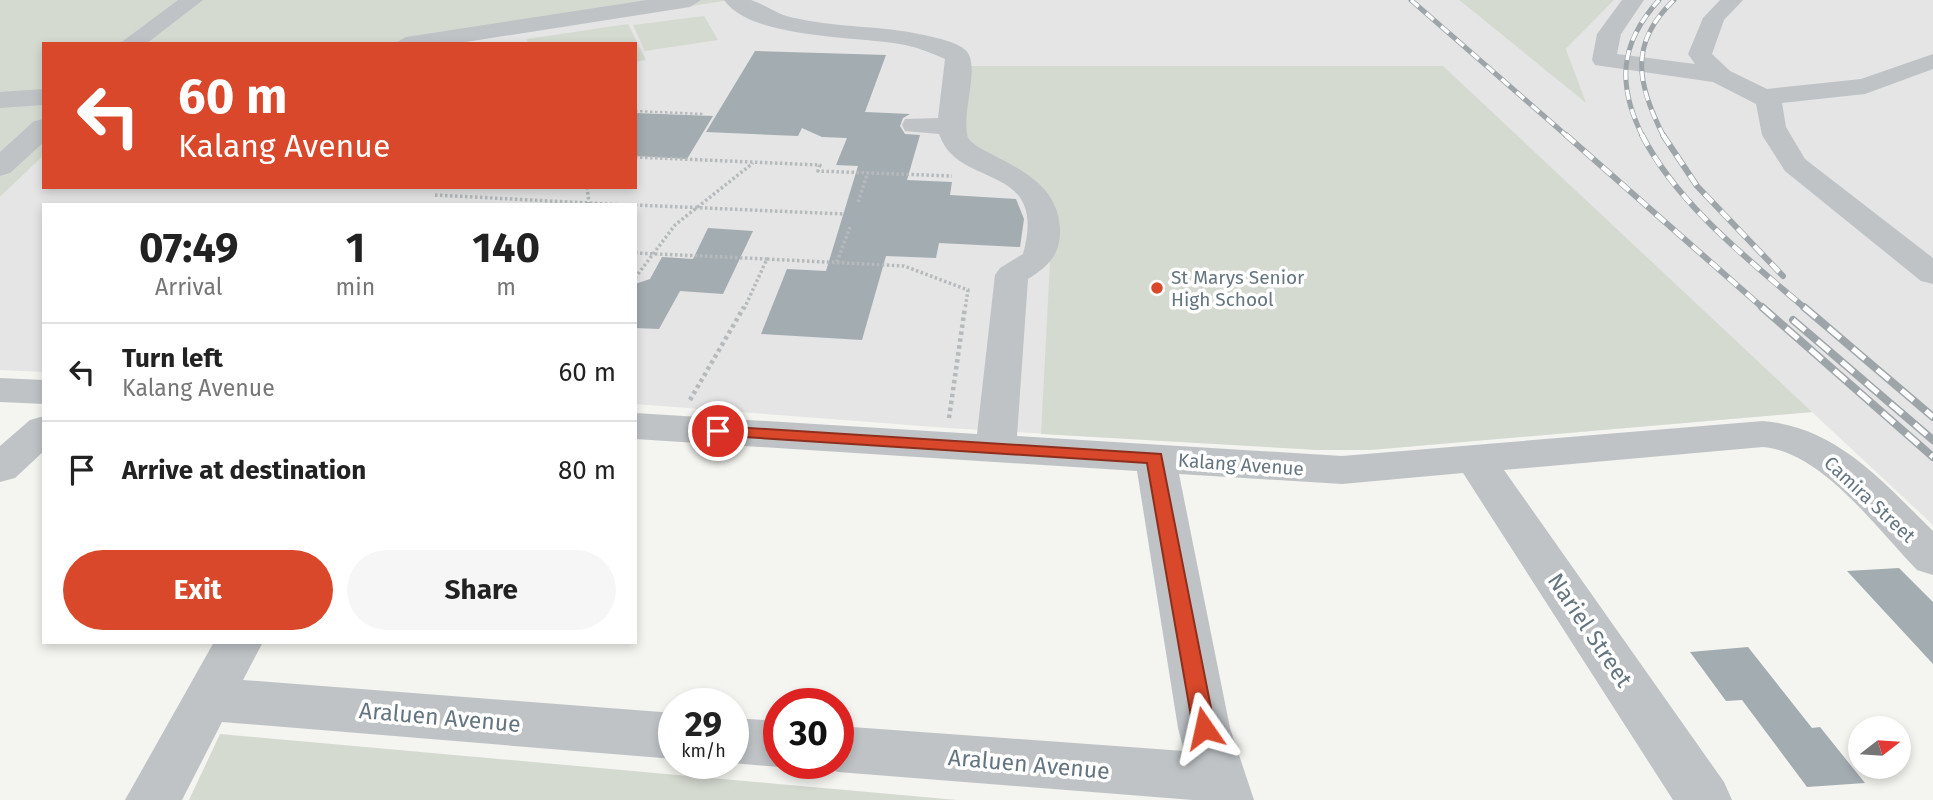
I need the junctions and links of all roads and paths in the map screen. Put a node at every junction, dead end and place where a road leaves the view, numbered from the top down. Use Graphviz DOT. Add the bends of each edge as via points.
graph roads {
  1 [pos="192,0"];
  2 [pos="690,0"];
  3 [pos="735,0"];
  4 [pos="1633,0"];
  5 [pos="1732,0"];
  6 [pos="133,42"];
  7 [pos="419,42"];
  8 [pos="1933,61"];
  9 [pos="1719,75"];
  10 [pos="42,97"];
  11 [pos="0,100"];
  12 [pos="1769,100"];
  13 [pos="637,111"];
  14 [pos="703,114"];
  15 [pos="915,125"];
  16 [pos="951,126"];
  17 [pos="42,130"];
  18 [pos="20,157"];
  19 [pos="637,157"];
  20 [pos="754,162"];
  21 [pos="867,172"];
  22 [pos="955,176"];
  23 [pos="435,195"];
  24 [pos="858,202"];
  25 [pos="572,203"];
  26 [pos="637,205"];
  27 [pos="696,208"];
  28 [pos="844,214"];
  29 [pos="850,227"];
  30 [pos="637,253"];
  31 [pos="653,254"];
  32 [pos="766,259"];
  33 [pos="837,262"];
  34 [pos="1933,274"];
  35 [pos="637,276"];
  36 [pos="0,390"];
  37 [pos="42,392"];
  38 [pos="687,405"];
  39 [pos="637,426"];
  40 [pos="42,431"];
  41 [pos="947,431"];
  42 [pos="1763,434"];
  43 [pos="996,449"];
  44 [pos="1155,458"];
  45 [pos="1476,461"];
  46 [pos="0,468"];
  47 [pos="1933,558"];
  48 [pos="238,644"];
  49 [pos="207,699"];
  50 [pos="658,735"];
  51 [pos="854,751"];
  52 [pos="1223,789"];
  53 [pos="152,800"];
  54 [pos="1704,800"];
  1 -- 6 [label="street"];
  2 -- 7 [label="street"];
  3 -- 16 [label="street" via="769,18 878,34 943,47 957,55 960,68"];
  4 -- 9 [label="street" via="1609,34 1604,60"];
  5 -- 9 [label="street" via="1714,18 1700,54"];
  8 -- 12 [label="street" via="1864,86 1792,90"];
  9 -- 12 [label="street"];
  10 -- 11 [label="street"];
  12 -- 34 [label="street" via="1771,128 1796,165"];
  13 -- 14 [label="path"];
  15 -- 16 [label="street"];
  16 -- 43 [label="street" via="952,139 961,149 1031,189 1044,213 1038,259 1012,275"];
  17 -- 18 [label="street"];
  19 -- 20 [label="path"];
  20 -- 21 [label="path"];
  20 -- 27 [label="path"];
  21 -- 22 [label="path"];
  21 -- 24 [label="path"];
  23 -- 25 [label="path"];
  26 -- 27 [label="path"];
  27 -- 28 [label="path"];
  27 -- 31 [label="path"];
  29 -- 33 [label="path"];
  30 -- 31 [label="path"];
  31 -- 32 [label="path"];
  31 -- 35 [label="path"];
  32 -- 33 [label="path"];
  32 -- 38 [label="path" via="737,323"];
  33 -- 41 [label="path" via="904,266 968,290"];
  36 -- 37 [label="street"];
  39 -- 43 [label="street, Kalang Avenue"];
  40 -- 46 [label="street"];
  42 -- 45 [label="street, Kalang Avenue"];
  42 -- 47 [label="street, Camira Street" via="1801,441 1818,450"];
  43 -- 44 [label="street, Kalang Avenue"];
  44 -- 45 [label="street, Kalang Avenue" via="1342,470"];
  44 -- 52 [label="street" via="1204,728"];
  45 -- 54 [label="street, Nariel Street"];
  48 -- 49 [label="street"];
  49 -- 50 [label="street, Araluen Avenue"];
  49 -- 53 [label="street"];
  51 -- 52 [label="street, Araluen Avenue"];
}
